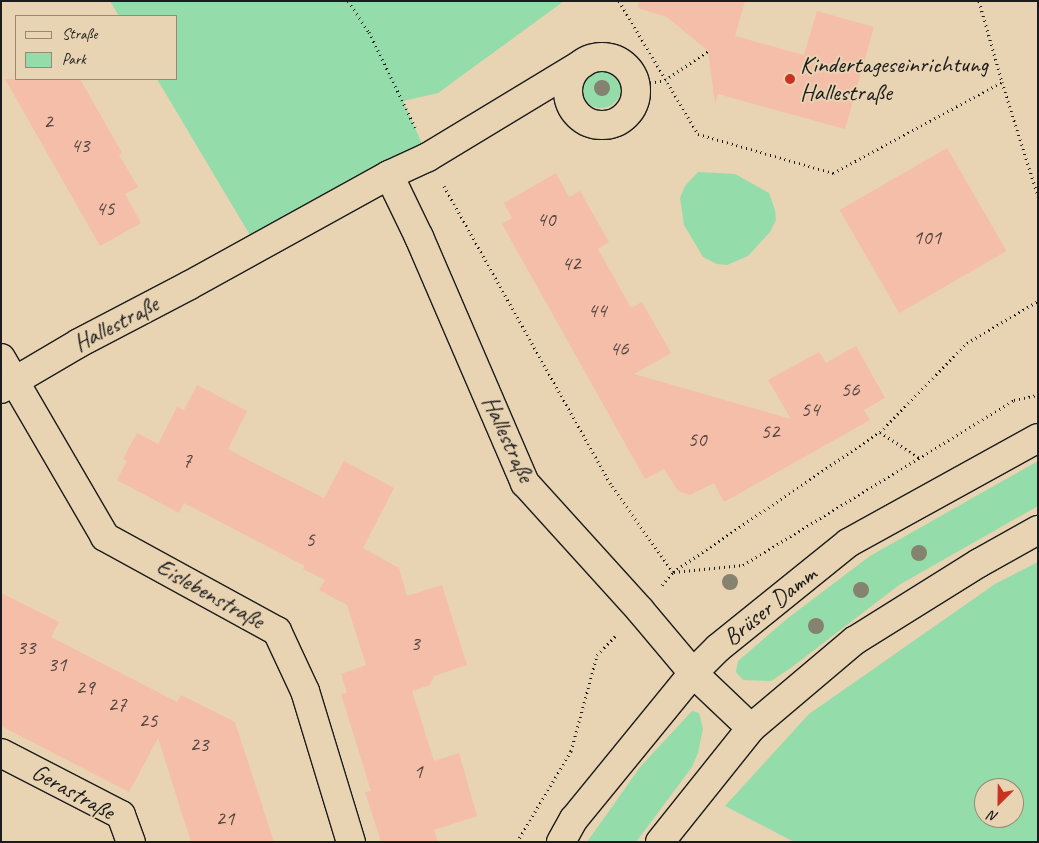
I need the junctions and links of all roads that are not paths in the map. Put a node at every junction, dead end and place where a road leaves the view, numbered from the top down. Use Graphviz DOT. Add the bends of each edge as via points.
graph roads {
  1 [pos="583,63"];
  2 [pos="389,175"];
  3 [pos="6,376"];
  4 [pos="1038,438"];
  5 [pos="1038,530"];
  6 [pos="693,673"];
  7 [pos="751,728"];
  8 [pos="1,753"];
  9 [pos="131,842"];
  10 [pos="351,842"];
  11 [pos="561,842"];
  12 [pos="660,842"];
  1 -- 1 [label="street, Hallestraße" via="573,73 568,94 575,112 588,122 609,124 625,116 635,100 635,84 629,70 616,60 598,57"];
  1 -- 2 [label="street, Hallestraße" via="428,157"];
  2 -- 3 [label="street, Hallestraße" via="188,286 79,343"];
  2 -- 6 [label="street, Hallestraße" via="525,483"];
  3 -- 10 [label="street, Eislebenstraße" via="105,537 277,631 305,691"];
  4 -- 6 [label="street, Brüser Damm" via="848,543 718,648"];
  5 -- 7 [label="street" via="854,640"];
  6 -- 7 [label="street, Hallestraße"];
  6 -- 11 [label="street, Brüser Damm" via="574,819"];
  7 -- 12 [label="street"];
  8 -- 9 [label="street, Gerastraße" via="121,815"];
}
